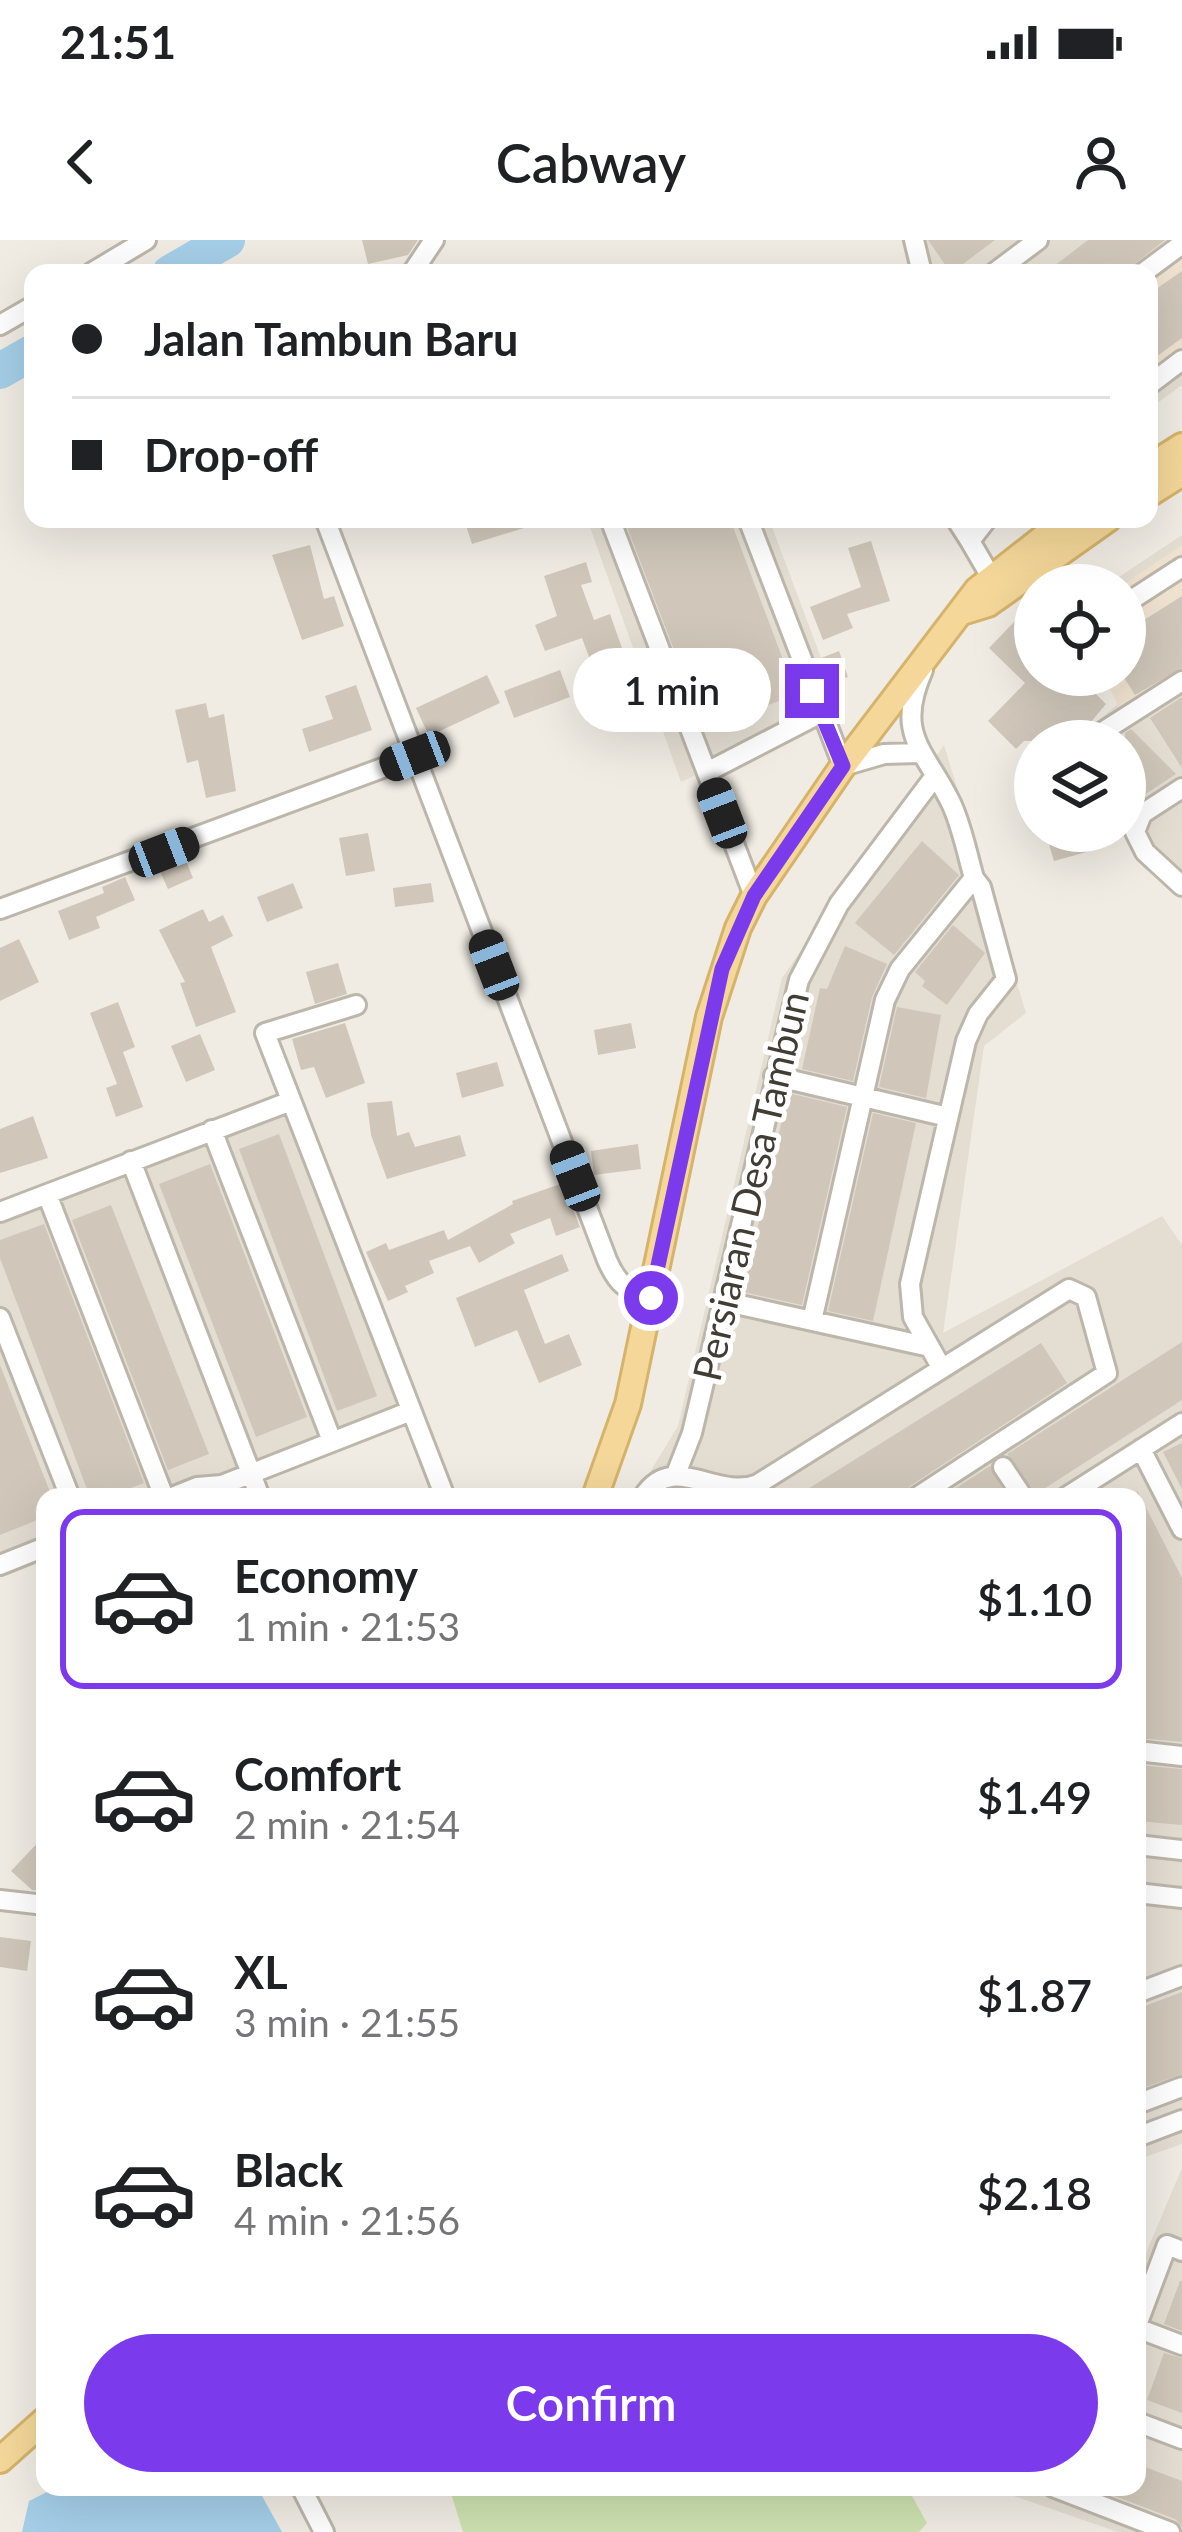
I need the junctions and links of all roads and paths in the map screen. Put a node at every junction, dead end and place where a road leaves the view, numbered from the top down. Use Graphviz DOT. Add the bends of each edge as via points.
graph roads {
  1 [pos="146,240"];
  2 [pos="1038,240"];
  3 [pos="1182,244"];
  4 [pos="106,264"];
  5 [pos="1007,264"];
  6 [pos="1155,264"];
  7 [pos="1182,360"];
  8 [pos="1158,378"];
  9 [pos="329,528"];
  10 [pos="613,528"];
  11 [pos="751,528"];
  12 [pos="962,528"];
  13 [pos="980,528"];
  14 [pos="1055,528"];
  15 [pos="1095,528"];
  16 [pos="970,541"];
  17 [pos="1182,568"];
  18 [pos="991,577"];
  19 [pos="1146,591"];
  20 [pos="962,612"];
  21 [pos="934,646"];
  22 [pos="1182,681"];
  23 [pos="821,713"];
  24 [pos="1121,720"];
  25 [pos="919,753"];
  26 [pos="415,756"];
  27 [pos="843,766"];
  28 [pos="706,772"];
  29 [pos="934,776"];
  30 [pos="1182,788"];
  31 [pos="974,878"];
  32 [pos="1182,886"];
  33 [pos="754,896"];
  34 [pos="0,910"];
  35 [pos="356,1006"];
  36 [pos="774,1076"];
  37 [pos="863,1097"];
  38 [pos="291,1101"];
  39 [pos="948,1118"];
  40 [pos="212,1130"];
  41 [pos="131,1161"];
  42 [pos="46,1194"];
  43 [pos="0,1212"];
  44 [pos="651,1298"];
  45 [pos="722,1300"];
  46 [pos="0,1318"];
  47 [pos="812,1321"];
  48 [pos="930,1347"];
  49 [pos="941,1367"];
  50 [pos="411,1411"];
  51 [pos="1182,1423"];
  52 [pos="332,1441"];
  53 [pos="1141,1449"];
  54 [pos="1003,1467"];
  55 [pos="251,1474"];
  56 [pos="676,1474"];
  57 [pos="66,1488"];
  58 [pos="164,1488"];
  59 [pos="200,1488"];
  60 [pos="256,1488"];
  61 [pos="436,1488"];
  62 [pos="598,1488"];
  63 [pos="650,1488"];
  64 [pos="722,1488"];
  65 [pos="757,1488"];
  66 [pos="931,1488"];
  67 [pos="1017,1488"];
  68 [pos="1080,1488"];
  69 [pos="1182,1529"];
  70 [pos="36,1550"];
  71 [pos="0,1564"];
  72 [pos="1146,1752"];
  73 [pos="1182,1756"];
  74 [pos="1146,1847"];
  75 [pos="1182,1850"];
  76 [pos="1146,1894"];
  77 [pos="1182,1898"];
  78 [pos="0,1900"];
  79 [pos="36,1904"];
  80 [pos="1182,1976"];
  81 [pos="1146,1990"];
  82 [pos="1182,2087"];
  83 [pos="1146,2101"];
  84 [pos="1182,2120"];
  85 [pos="1146,2134"];
  86 [pos="1182,2251"];
  87 [pos="1146,2302"];
  88 [pos="1146,2330"];
  89 [pos="1182,2345"];
  90 [pos="1146,2425"];
  91 [pos="36,2428"];
  92 [pos="1182,2439"];
  93 [pos="0,2460"];
  94 [pos="306,2496"];
  95 [pos="1076,2496"];
  96 [pos="324,2532"];
  97 [pos="1170,2532"];
  1 -- 4 [label="street"];
  2 -- 5 [label="street"];
  3 -- 6 [label="street"];
  7 -- 8 [label="street"];
  9 -- 26 [label="street"];
  10 -- 28 [label="street"];
  11 -- 23 [label="street"];
  12 -- 16 [label="street"];
  13 -- 16 [label="street"];
  14 -- 18 [label="main road"];
  15 -- 20 [label="main road" via="988,604"];
  16 -- 18 [label="street"];
  17 -- 19 [label="street"];
  18 -- 20 [label="main road"];
  20 -- 21 [label="main road"];
  21 -- 25 [label="street" via="912,699"];
  21 -- 27 [label="main road"];
  22 -- 24 [label="street"];
  23 -- 27 [label="street"];
  23 -- 28 [label="street"];
  25 -- 27 [label="street"];
  25 -- 29 [label="street"];
  26 -- 34 [label="street"];
  26 -- 44 [label="street" via="616,1281"];
  27 -- 33 [label="main road"];
  28 -- 33 [label="street"];
  29 -- 31 [label="street"];
  29 -- 36 [label="street, Persiaran Desa Tambun" via="810,952"];
  30 -- 32 [label="street" via="1136,823 1139,842"];
  31 -- 37 [label="street" via="900,969"];
  31 -- 39 [label="street" via="1006,979 971,1026"];
  33 -- 44 [label="main road" via="709,1017"];
  35 -- 38 [label="street" via="265,1033"];
  36 -- 37 [label="street"];
  36 -- 45 [label="street, Persiaran Desa Tambun"];
  37 -- 39 [label="street"];
  37 -- 47 [label="street"];
  38 -- 40 [label="street"];
  38 -- 50 [label="street"];
  39 -- 48 [label="street" via="910,1284 913,1317"];
  40 -- 41 [label="street"];
  40 -- 52 [label="street"];
  41 -- 42 [label="street"];
  41 -- 55 [label="street"];
  42 -- 43 [label="street"];
  42 -- 58 [label="street"];
  44 -- 62 [label="main road" via="628,1404"];
  45 -- 47 [label="street"];
  45 -- 56 [label="street, Persiaran Desa Tambun"];
  46 -- 57 [label="street"];
  47 -- 48 [label="street"];
  48 -- 49 [label="street"];
  49 -- 65 [label="street"];
  49 -- 66 [label="street" via="1069,1289 1086,1297 1107,1372"];
  50 -- 52 [label="street"];
  50 -- 61 [label="street"];
  51 -- 53 [label="street"];
  52 -- 55 [label="street"];
  53 -- 68 [label="street"];
  53 -- 69 [label="street"];
  54 -- 67 [label="street"];
  55 -- 59 [label="street"];
  55 -- 60 [label="street"];
  56 -- 63 [label="street"];
  56 -- 64 [label="street"];
  70 -- 71 [label="street"];
  72 -- 73 [label="street"];
  74 -- 75 [label="street"];
  76 -- 77 [label="street"];
  78 -- 79 [label="street"];
  80 -- 81 [label="street"];
  82 -- 83 [label="street"];
  84 -- 85 [label="street"];
  86 -- 87 [label="street" via="1167,2245"];
  88 -- 89 [label="street"];
  90 -- 92 [label="street"];
  91 -- 93 [label="main road"];
  94 -- 96 [label="street"];
  95 -- 97 [label="street"];
}
